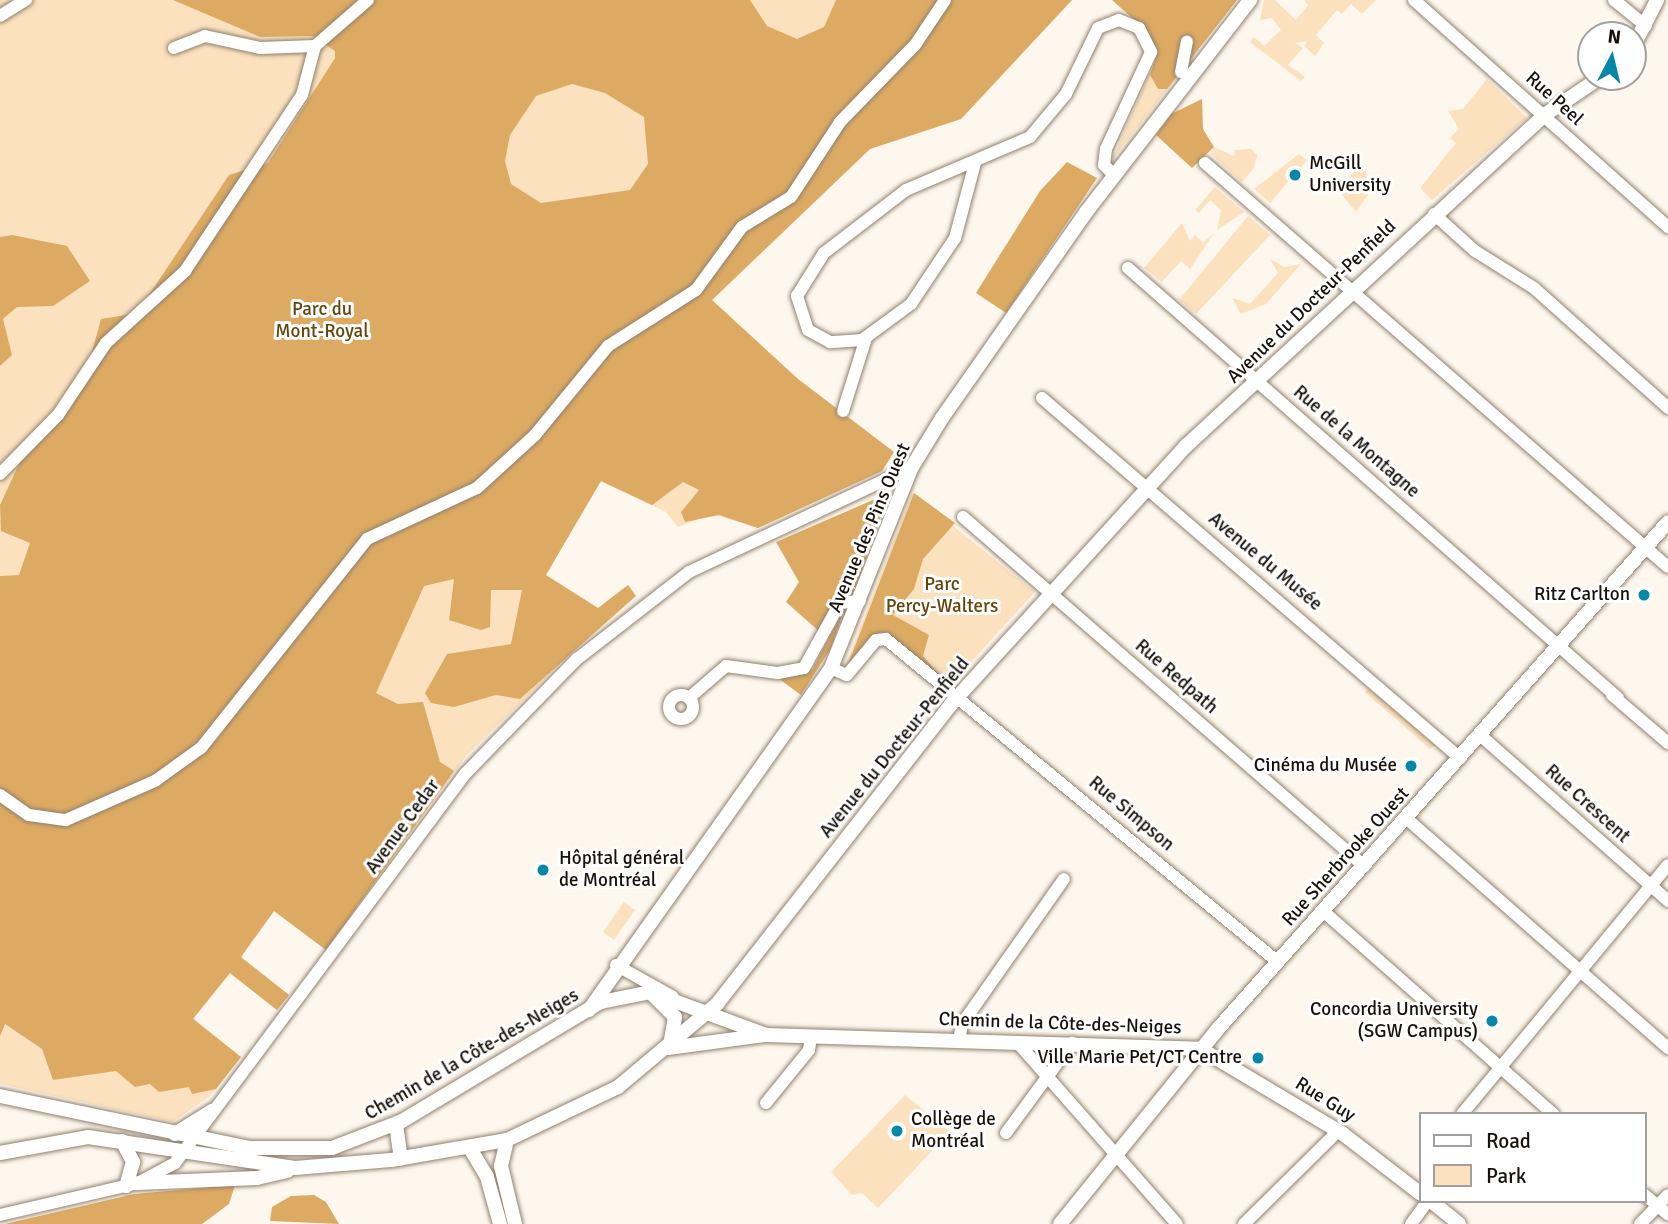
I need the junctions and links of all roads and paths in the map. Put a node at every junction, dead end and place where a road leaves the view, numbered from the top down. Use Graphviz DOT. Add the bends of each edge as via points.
graph roads {
  1 [pos="26,0"];
  2 [pos="368,0"];
  3 [pos="945,0"];
  4 [pos="1250,0"];
  5 [pos="1414,0"];
  6 [pos="1614,0"];
  7 [pos="1657,0"];
  8 [pos="0,16"];
  9 [pos="1640,21"];
  10 [pos="1647,24"];
  11 [pos="1187,42"];
  12 [pos="315,46"];
  13 [pos="174,48"];
  14 [pos="1181,72"];
  15 [pos="1580,91"];
  16 [pos="1543,116"];
  17 [pos="975,163"];
  18 [pos="1205,163"];
  19 [pos="1114,175"];
  20 [pos="1434,214"];
  21 [pos="1668,227"];
  22 [pos="1129,268"];
  23 [pos="1354,293"];
  24 [pos="866,338"];
  25 [pos="1259,384"];
  26 [pos="1042,398"];
  27 [pos="1668,408"];
  28 [pos="843,411"];
  29 [pos="912,467"];
  30 [pos="0,474"];
  31 [pos="879,484"];
  32 [pos="1147,488"];
  33 [pos="900,496"];
  34 [pos="963,517"];
  35 [pos="1668,522"];
  36 [pos="1645,548"];
  37 [pos="1668,567"];
  38 [pos="1668,573"];
  39 [pos="1052,594"];
  40 [pos="860,601"];
  41 [pos="1559,645"];
  42 [pos="831,667"];
  43 [pos="958,696"];
  44 [pos="689,698"];
  45 [pos="1480,736"];
  46 [pos="1668,743"];
  47 [pos="1460,758"];
  48 [pos="0,795"];
  49 [pos="1406,818"];
  50 [pos="1668,865"];
  51 [pos="1364,866"];
  52 [pos="1064,879"];
  53 [pos="1652,887"];
  54 [pos="1668,901"];
  55 [pos="1323,911"];
  56 [pos="1278,962"];
  57 [pos="617,965"];
  58 [pos="1580,972"];
  59 [pos="650,992"];
  60 [pos="673,997"];
  61 [pos="588,1010"];
  62 [pos="710,1011"];
  63 [pos="766,1035"];
  64 [pos="811,1037"];
  65 [pos="959,1040"];
  66 [pos="1017,1042"];
  67 [pos="1072,1043"];
  68 [pos="668,1048"];
  69 [pos="1668,1048"];
  70 [pos="1201,1049"];
  71 [pos="1501,1067"];
  72 [pos="1052,1076"];
  73 [pos="0,1096"];
  74 [pos="766,1102"];
  75 [pos="212,1111"];
  76 [pos="60,1112"];
  77 [pos="1464,1112"];
  78 [pos="1551,1112"];
  79 [pos="396,1124"];
  80 [pos="1338,1131"];
  81 [pos="1006,1133"];
  82 [pos="175,1134"];
  83 [pos="193,1137"];
  84 [pos="66,1139"];
  85 [pos="507,1140"];
  86 [pos="122,1141"];
  87 [pos="471,1150"];
  88 [pos="0,1153"];
  89 [pos="185,1153"];
  90 [pos="1115,1155"];
  91 [pos="401,1159"];
  92 [pos="295,1168"];
  93 [pos="132,1185"];
  94 [pos="1420,1193"];
  95 [pos="1668,1195"];
  96 [pos="1647,1197"];
  97 [pos="1427,1203"];
  98 [pos="1432,1203"];
  99 [pos="1663,1209"];
  100 [pos="0,1215"];
  101 [pos="508,1223"];
  102 [pos="1060,1224"];
  103 [pos="1177,1224"];
  104 [pos="1244,1224"];
  105 [pos="1411,1224"];
  106 [pos="1459,1224"];
  107 [pos="1640,1224"];
  1 -- 8 [label="street"];
  2 -- 12 [label="street"];
  3 -- 48 [label="street" via="915,45 840,122 791,197 742,227 696,290 608,346 535,435 477,488 367,539 195,753 155,781 66,820 29,815"];
  4 -- 19 [label="main road, Avenue des Pins Ouest"];
  5 -- 16 [label="street, Rue Peel"];
  6 -- 9 [label="street"];
  7 -- 10 [label="main road"];
  11 -- 14 [label="street"];
  12 -- 13 [label="street" via="260,48 205,36"];
  12 -- 30 [label="street" via="303,93 185,271 106,342 58,415"];
  15 -- 16 [label="main road, Avenue du Docteur-Penfield"];
  16 -- 20 [label="main road, Avenue du Docteur-Penfield"];
  16 -- 21 [label="street, Rue Peel"];
  17 -- 19 [label="street" via="1033,134 1066,94 1098,28 1119,20 1141,31 1152,52 1106,149 1104,165"];
  17 -- 24 [label="street" via="964,216 940,266 911,304"];
  17 -- 24 [label="street" via="922,182 870,213 804,279 797,307 811,333 830,342"];
  18 -- 23 [label="street"];
  19 -- 29 [label="main road, Avenue des Pins Ouest"];
  20 -- 23 [label="main road, Avenue du Docteur-Penfield"];
  20 -- 27 [label="street" via="1475,251 1534,288"];
  22 -- 25 [label="street, Rue de la Montagne"];
  23 -- 25 [label="main road, Avenue du Docteur-Penfield"];
  23 -- 36 [label="street"];
  24 -- 28 [label="street"];
  25 -- 32 [label="main road, Avenue du Docteur-Penfield" via="1200,431"];
  25 -- 41 [label="street, Rue de la Montagne"];
  26 -- 32 [label="street, Avenue du Musée"];
  29 -- 31 [label="street, Avenue Cedar"];
  29 -- 33 [label="main road, Avenue des Pins Ouest"];
  31 -- 33 [label="street"];
  31 -- 75 [label="street, Avenue Cedar" via="695,568 601,635 469,768 337,952"];
  32 -- 39 [label="main road, Avenue du Docteur-Penfield"];
  32 -- 47 [label="street, Avenue du Musée"];
  33 -- 40 [label="main road, Avenue des Pins Ouest"];
  34 -- 39 [label="street, Rue Redpath"];
  35 -- 36 [label="main road, Rue Sherbrooke Ouest"];
  36 -- 37 [label="street"];
  36 -- 38 [label="street"];
  36 -- 41 [label="main road, Rue Sherbrooke Ouest"];
  39 -- 43 [label="main road, Avenue du Docteur-Penfield"];
  39 -- 51 [label="street, Rue Redpath"];
  40 -- 42 [label="main road, Avenue des Pins Ouest"];
  40 -- 44 [label="street" via="840,603 804,668 783,673 726,666"];
  41 -- 45 [label="main road, Rue Sherbrooke Ouest"];
  41 -- 46 [label="street, Rue de la Montagne"];
  42 -- 43 [label="street, Rue Simpson" via="847,675 884,638"];
  42 -- 57 [label="main road, Avenue des Pins Ouest"];
  43 -- 56 [label="street, Rue Simpson"];
  43 -- 62 [label="main road, Avenue du Docteur-Penfield"];
  45 -- 47 [label="main road, Rue Sherbrooke Ouest"];
  45 -- 53 [label="street, Rue Crescent"];
  47 -- 49 [label="main road, Rue Sherbrooke Ouest"];
  49 -- 51 [label="main road, Rue Sherbrooke Ouest"];
  49 -- 58 [label="street"];
  50 -- 53 [label="street"];
  51 -- 55 [label="main road, Rue Sherbrooke Ouest"];
  52 -- 65 [label="street" via="962,1024"];
  53 -- 54 [label="street, Rue Crescent"];
  53 -- 58 [label="street"];
  55 -- 56 [label="main road, Rue Sherbrooke Ouest"];
  55 -- 71 [label="street"];
  56 -- 70 [label="main road, Rue Sherbrooke Ouest"];
  57 -- 60 [label="street, Chemin de la Côte-des-Neiges"];
  57 -- 61 [label="main road, Avenue des Pins Ouest"];
  58 -- 69 [label="street"];
  58 -- 71 [label="street"];
  59 -- 60 [label="main road, Chemin de la Côte-des-Neiges"];
  59 -- 61 [label="main road, Chemin de la Côte-des-Neiges" via="615,996"];
  59 -- 68 [label="main road" via="675,1017"];
  60 -- 62 [label="main road, Chemin de la Côte-des-Neiges"];
  61 -- 79 [label="main road, Chemin de la Côte-des-Neiges"];
  62 -- 63 [label="main road, Chemin de la Côte-des-Neiges"];
  62 -- 68 [label="main road, Avenue du Docteur-Penfield"];
  63 -- 64 [label="main road, Chemin de la Côte-des-Neiges"];
  63 -- 68 [label="main road"];
  64 -- 65 [label="main road, Chemin de la Côte-des-Neiges"];
  64 -- 74 [label="street" via="808,1051"];
  65 -- 66 [label="main road, Chemin de la Côte-des-Neiges"];
  66 -- 67 [label="main road, Chemin de la Côte-des-Neiges"];
  66 -- 72 [label="street"];
  67 -- 70 [label="main road, Chemin de la Côte-des-Neiges"];
  67 -- 72 [label="street"];
  68 -- 85 [label="main road, Avenue du Docteur-Penfield" via="592,1103"];
  70 -- 80 [label="main road, Rue Guy"];
  70 -- 90 [label="main road, Rue Sherbrooke Ouest"];
  71 -- 77 [label="street"];
  71 -- 78 [label="street"];
  72 -- 81 [label="street"];
  72 -- 90 [label="street"];
  73 -- 76 [label="main road, Chemin de la Côte-des-Neiges"];
  75 -- 82 [label="main road"];
  75 -- 83 [label="street, Avenue Cedar"];
  76 -- 82 [label="main road, Chemin de la Côte-des-Neiges"];
  76 -- 84 [label="main road"];
  79 -- 83 [label="main road, Chemin de la Côte-des-Neiges" via="349,1144 309,1151"];
  79 -- 91 [label="main road"];
  80 -- 94 [label="main road, Rue Guy"];
  80 -- 104 [label="street"];
  82 -- 83 [label="main road, Chemin de la Côte-des-Neiges"];
  83 -- 89 [label="street, Avenue Cedar"];
  84 -- 86 [label="main road, Avenue du Docteur-Penfield"];
  84 -- 88 [label="main road, Avenue du Docteur-Penfield"];
  85 -- 87 [label="main road, Avenue du Docteur-Penfield"];
  85 -- 101 [label="main road" via="501,1166"];
  86 -- 89 [label="main road, Avenue du Docteur-Penfield"];
  86 -- 93 [label="main road" via="132,1162"];
  87 -- 91 [label="main road, Avenue du Docteur-Penfield"];
  87 -- 101 [label="main road"];
  89 -- 92 [label="main road, Avenue du Docteur-Penfield"];
  89 -- 93 [label="street"];
  90 -- 102 [label="main road, Rue Sherbrooke Ouest"];
  90 -- 103 [label="street"];
  91 -- 92 [label="main road, Avenue du Docteur-Penfield"];
  92 -- 93 [label="main road" via="267,1178"];
  93 -- 100 [label="street"];
  95 -- 99 [label="street"];
  96 -- 99 [label="street"];
  97 -- 105 [label="street"];
  98 -- 106 [label="main road"];
  99 -- 107 [label="street"];
}
